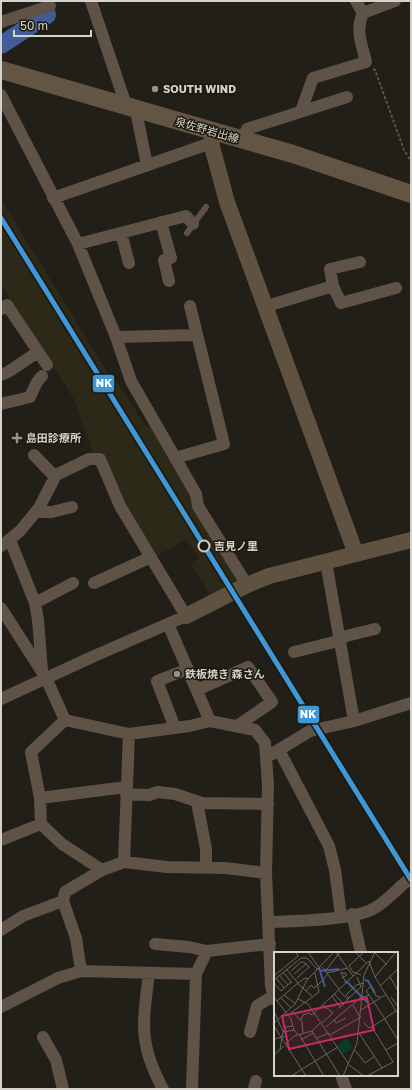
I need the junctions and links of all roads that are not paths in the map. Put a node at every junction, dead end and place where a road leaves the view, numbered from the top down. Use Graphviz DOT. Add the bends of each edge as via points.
graph roads {
  1 [pos="91,1"];
  2 [pos="356,1"];
  3 [pos="395,1"];
  4 [pos="50,6"];
  5 [pos="364,13"];
  6 [pos="1,22"];
  7 [pos="1,70"];
  8 [pos="1,95"];
  9 [pos="347,97"];
  10 [pos="132,109"];
  11 [pos="301,111"];
  12 [pos="212,138"];
  13 [pos="242,140"];
  14 [pos="147,165"];
  15 [pos="409,190"];
  16 [pos="53,198"];
  17 [pos="206,207"];
  18 [pos="161,222"];
  19 [pos="190,228"];
  20 [pos="121,233"];
  21 [pos="78,244"];
  22 [pos="360,262"];
  23 [pos="129,263"];
  24 [pos="169,281"];
  25 [pos="333,286"];
  26 [pos="396,288"];
  27 [pos="190,306"];
  28 [pos="264,307"];
  29 [pos="1,309"];
  30 [pos="197,335"];
  31 [pos="116,336"];
  32 [pos="38,352"];
  33 [pos="1,375"];
  34 [pos="1,404"];
  35 [pos="34,455"];
  36 [pos="175,458"];
  37 [pos="55,477"];
  38 [pos="72,507"];
  39 [pos="36,512"];
  40 [pos="411,540"];
  41 [pos="5,543"];
  42 [pos="356,554"];
  43 [pos="151,557"];
  44 [pos="326,562"];
  45 [pos="73,583"];
  46 [pos="94,583"];
  47 [pos="246,585"];
  48 [pos="35,602"];
  49 [pos="1,608"];
  50 [pos="186,616"];
  51 [pos="168,624"];
  52 [pos="375,629"];
  53 [pos="341,639"];
  54 [pos="294,652"];
  55 [pos="188,669"];
  56 [pos="44,674"];
  57 [pos="197,690"];
  58 [pos="1,699"];
  59 [pos="411,703"];
  60 [pos="65,720"];
  61 [pos="210,721"];
  62 [pos="354,721"];
  63 [pos="237,726"];
  64 [pos="175,728"];
  65 [pos="129,734"];
  66 [pos="279,750"];
  67 [pos="266,758"];
  68 [pos="126,790"];
  69 [pos="40,798"];
  70 [pos="197,802"];
  71 [pos="268,804"];
  72 [pos="41,824"];
  73 [pos="1,840"];
  74 [pos="124,862"];
  75 [pos="206,868"];
  76 [pos="102,870"];
  77 [pos="266,873"];
  78 [pos="411,878"];
  79 [pos="63,901"];
  80 [pos="346,915"];
  81 [pos="270,922"];
  82 [pos="1,930"];
  83 [pos="155,944"];
  84 [pos="270,944"];
  85 [pos="207,951"];
  86 [pos="361,952"];
  87 [pos="81,971"];
  88 [pos="149,973"];
  89 [pos="196,974"];
  90 [pos="274,998"];
  91 [pos="2,1005"];
  92 [pos="250,1032"];
  93 [pos="42,1037"];
  94 [pos="341,1076"];
  95 [pos="63,1089"];
  96 [pos="163,1089"];
  97 [pos="192,1089"];
  98 [pos="346,1089"];
  1 -- 10 [label="street"];
  2 -- 5 [label="street"];
  3 -- 5 [label="street"];
  4 -- 6 [label="street"];
  5 -- 11 [label="street" via="358,27 366,62 313,78"];
  7 -- 10 [label="main road, 泉佐野岩出線"];
  8 -- 16 [label="street"];
  9 -- 11 [label="street"];
  10 -- 12 [label="main road, 泉佐野岩出線"];
  10 -- 14 [label="street"];
  11 -- 13 [label="street" via="247,128"];
  12 -- 13 [label="main road, 泉佐野岩出線"];
  12 -- 14 [label="street"];
  12 -- 28 [label="street" via="227,202"];
  13 -- 15 [label="main road, 泉佐野岩出線"];
  14 -- 16 [label="street"];
  16 -- 21 [label="street"];
  17 -- 19 [label="lane"];
  18 -- 19 [label="street" via="186,216"];
  18 -- 20 [label="street"];
  18 -- 24 [label="street" via="171,258 164,260"];
  20 -- 21 [label="street"];
  20 -- 23 [label="street"];
  21 -- 31 [label="street"];
  22 -- 25 [label="street" via="330,269"];
  25 -- 26 [label="street" via="341,303"];
  25 -- 28 [label="street"];
  27 -- 30 [label="street"];
  28 -- 42 [label="street"];
  29 -- 32 [label="street" via="7,305"];
  30 -- 31 [label="street"];
  30 -- 36 [label="street" via="224,444"];
  31 -- 36 [label="street" via="130,382"];
  32 -- 33 [label="street"];
  32 -- 34 [label="street" via="44,370 30,397"];
  35 -- 37 [label="street"];
  36 -- 47 [label="street" via="196,494 198,506"];
  37 -- 39 [label="street"];
  37 -- 43 [label="street" via="56,474 89,458 100,459 120,506"];
  38 -- 39 [label="street" via="52,512"];
  39 -- 41 [label="street"];
  40 -- 42 [label="street"];
  41 -- 48 [label="street"];
  42 -- 44 [label="street"];
  43 -- 46 [label="street"];
  43 -- 50 [label="street"];
  44 -- 47 [label="street" via="269,576"];
  44 -- 53 [label="street"];
  45 -- 48 [label="street"];
  47 -- 50 [label="street"];
  48 -- 56 [label="street"];
  49 -- 56 [label="street"];
  50 -- 51 [label="street"];
  51 -- 55 [label="street"];
  51 -- 56 [label="street"];
  52 -- 53 [label="street"];
  53 -- 54 [label="street"];
  53 -- 62 [label="street"];
  55 -- 57 [label="street"];
  55 -- 64 [label="street" via="157,682"];
  56 -- 58 [label="street"];
  56 -- 60 [label="street"];
  57 -- 61 [label="street"];
  57 -- 63 [label="street" via="248,667 272,702"];
  59 -- 62 [label="street"];
  60 -- 65 [label="street"];
  60 -- 69 [label="street" via="31,752"];
  61 -- 63 [label="street"];
  61 -- 64 [label="street"];
  62 -- 66 [label="street" via="310,731"];
  63 -- 67 [label="street" via="255,730 265,744"];
  64 -- 65 [label="street"];
  65 -- 68 [label="street"];
  66 -- 67 [label="street"];
  66 -- 80 [label="street" via="329,846"];
  67 -- 71 [label="street"];
  68 -- 69 [label="street"];
  68 -- 70 [label="street" via="149,795 158,792 175,794"];
  68 -- 74 [label="street"];
  69 -- 72 [label="street"];
  70 -- 71 [label="street"];
  70 -- 75 [label="street" via="206,849"];
  71 -- 77 [label="street"];
  72 -- 73 [label="street"];
  72 -- 76 [label="street" via="62,844"];
  74 -- 75 [label="street"];
  74 -- 76 [label="street"];
  75 -- 77 [label="street"];
  76 -- 79 [label="street" via="65,892"];
  77 -- 81 [label="street"];
  78 -- 80 [label="street" via="371,910"];
  79 -- 82 [label="street" via="23,916"];
  79 -- 87 [label="street" via="76,938"];
  80 -- 81 [label="street" via="306,921"];
  80 -- 86 [label="street"];
  81 -- 84 [label="street"];
  83 -- 85 [label="street"];
  84 -- 85 [label="street"];
  84 -- 90 [label="street" via="271,986"];
  85 -- 89 [label="street"];
  87 -- 88 [label="street"];
  87 -- 91 [label="street" via="58,978"];
  88 -- 89 [label="street"];
  88 -- 96 [label="street" via="144,1045 150,1064"];
  89 -- 97 [label="street"];
  90 -- 92 [label="street" via="257,1006"];
  93 -- 95 [label="street" via="56,1060"];
  94 -- 98 [label="street"];
}
